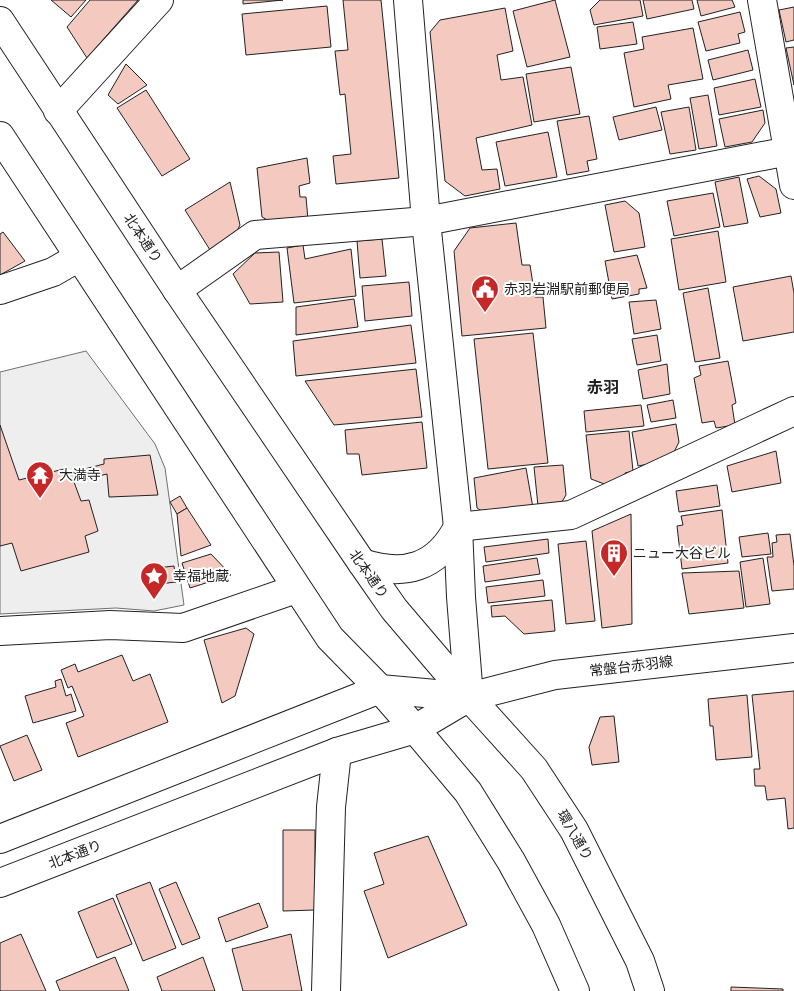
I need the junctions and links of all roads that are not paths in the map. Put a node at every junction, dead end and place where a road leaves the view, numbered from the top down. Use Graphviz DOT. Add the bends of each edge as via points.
graph roads {
  1 [pos="159,0"];
  2 [pos="408,0"];
  3 [pos="762,0"];
  4 [pos="0,21"];
  5 [pos="58,111"];
  6 [pos="0,136"];
  7 [pos="791,150"];
  8 [pos="794,186"];
  9 [pos="426,221"];
  10 [pos="79,257"];
  11 [pos="0,290"];
  12 [pos="177,290"];
  13 [pos="794,411"];
  14 [pos="458,527"];
  15 [pos="362,563"];
  16 [pos="296,589"];
  17 [pos="0,631"];
  18 [pos="794,648"];
  19 [pos="380,689"];
  20 [pos="469,697"];
  21 [pos="415,730"];
  22 [pos="337,752"];
  23 [pos="0,838"];
  24 [pos="0,883"];
  25 [pos="326,991"];
  26 [pos="575,991"];
  27 [pos="650,991"];
  1 -- 5 [label="main road"];
  2 -- 9 [label="main road"];
  3 -- 7 [label="main road"];
  4 -- 5 [label="main road, 北本通り"];
  5 -- 12 [label="main road, 北本通り"];
  6 -- 10 [label="main road"];
  7 -- 8 [label="main road"];
  7 -- 9 [label="main road"];
  9 -- 12 [label="main road" via="255,235"];
  9 -- 14 [label="main road"];
  10 -- 11 [label="main road" via="53,272"];
  10 -- 16 [label="main road"];
  12 -- 15 [label="main road, 北本通り"];
  13 -- 14 [label="main road" via="571,515"];
  14 -- 15 [label="main road" via="452,539 427,563 395,570 378,569"];
  14 -- 20 [label="main road"];
  15 -- 20 [label="main road, 北本通り" via="394,609"];
  16 -- 17 [label="main road" via="183,628 110,625"];
  16 -- 19 [label="main road" via="330,638"];
  18 -- 20 [label="main road, 常盤台赤羽線" via="555,675"];
  19 -- 20 [label="main road"];
  19 -- 21 [label="main road"];
  19 -- 23 [label="main road"];
  20 -- 21 [label="main road, 北本通り"];
  20 -- 27 [label="main road, 環八通り" via="534,769 574,830 640,961"];
  21 -- 22 [label="main road, 北本通り"];
  21 -- 26 [label="main road" via="468,792 511,862 546,925"];
  22 -- 24 [label="main road, 北本通り"];
  22 -- 25 [label="main road" via="331,807"];
}
